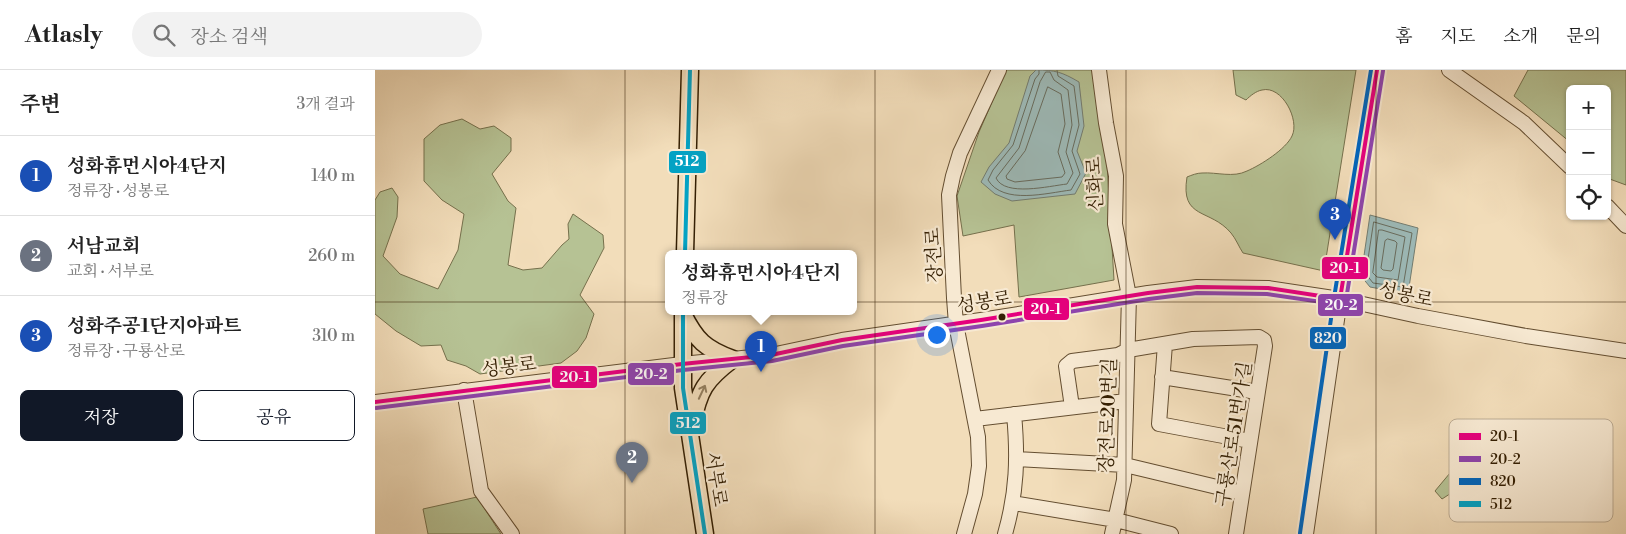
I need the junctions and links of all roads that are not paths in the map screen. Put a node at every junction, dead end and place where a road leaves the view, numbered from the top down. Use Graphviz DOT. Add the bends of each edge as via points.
graph roads {
  1 [pos="689,70"];
  2 [pos="999,70"];
  3 [pos="1099,70"];
  4 [pos="1377,70"];
  5 [pos="1449,70"];
  6 [pos="1566,163"];
  7 [pos="1611,210"];
  8 [pos="1626,226"];
  9 [pos="685,250"];
  10 [pos="1129,296"];
  11 [pos="1340,299"];
  12 [pos="683,315"];
  13 [pos="685,315"];
  14 [pos="957,324"];
  15 [pos="1165,344"];
  16 [pos="1127,350"];
  17 [pos="1626,351"];
  18 [pos="733,360"];
  19 [pos="682,364"];
  20 [pos="1162,377"];
  21 [pos="464,390"];
  22 [pos="1257,392"];
  23 [pos="1126,401"];
  24 [pos="375,402"];
  25 [pos="1072,407"];
  26 [pos="1014,414"];
  27 [pos="975,419"];
  28 [pos="690,436"];
  29 [pos="1250,441"];
  30 [pos="1016,459"];
  31 [pos="1125,465"];
  32 [pos="1242,493"];
  33 [pos="1013,503"];
  34 [pos="1116,520"];
  35 [pos="512,534"];
  36 [pos="705,534"];
  37 [pos="964,534"];
  38 [pos="1005,534"];
  39 [pos="1112,534"];
  40 [pos="1171,534"];
  41 [pos="1236,534"];
  42 [pos="1306,534"];
  1 -- 9 [label="main road"];
  2 -- 14 [label="street, 장전로" via="959,153 949,195"];
  3 -- 10 [label="street, 신화로" via="1116,176 1115,224"];
  4 -- 11 [label="street"];
  5 -- 6 [label="street" via="1523,123"];
  7 -- 8 [label="street"];
  10 -- 11 [label="street, 성봉로" via="1197,287 1247,287"];
  10 -- 14 [label="street, 성봉로"];
  10 -- 16 [label="street, 장전로20번길"];
  11 -- 17 [label="street, 성봉로" via="1526,336"];
  11 -- 42 [label="street"];
  12 -- 19 [label="main road, 서부로"];
  13 -- 18 [label="main road" via="699,341 717,354"];
  14 -- 18 [label="street, 성봉로"];
  14 -- 27 [label="street, 장전로"];
  15 -- 16 [label="street"];
  15 -- 20 [label="street"];
  15 -- 22 [label="street, 구룡산로51번가길" via="1222,337 1259,337 1265,346"];
  16 -- 23 [label="street, 장전로20번길"];
  16 -- 25 [label="street" via="1118,355 1068,363"];
  18 -- 19 [label="street, 성봉로"];
  28 -- 18 [label="main road, one-way" via="701,392 709,378"];
  19 -- 21 [label="street, 성봉로"];
  19 -- 28 [label="main road, 서부로"];
  20 -- 22 [label="street"];
  20 -- 29 [label="street" via="1159,424"];
  21 -- 24 [label="street, 성봉로"];
  21 -- 35 [label="street" via="481,491"];
  22 -- 29 [label="street, 구룡산로51번가길"];
  23 -- 25 [label="street"];
  23 -- 31 [label="street, 장전로20번길"];
  25 -- 26 [label="street"];
  26 -- 27 [label="street"];
  26 -- 30 [label="street"];
  27 -- 37 [label="street, 장전로" via="979,466"];
  28 -- 36 [label="main road, 서부로"];
  29 -- 32 [label="street, 구룡산로51번가길"];
  30 -- 31 [label="street"];
  30 -- 33 [label="street"];
  31 -- 32 [label="street"];
  31 -- 34 [label="street, 장전로20번길"];
  32 -- 41 [label="street, 구룡산로51번가길"];
  33 -- 34 [label="street"];
  33 -- 38 [label="street"];
  34 -- 39 [label="street, 장전로20번길"];
  34 -- 40 [label="street"];
}
